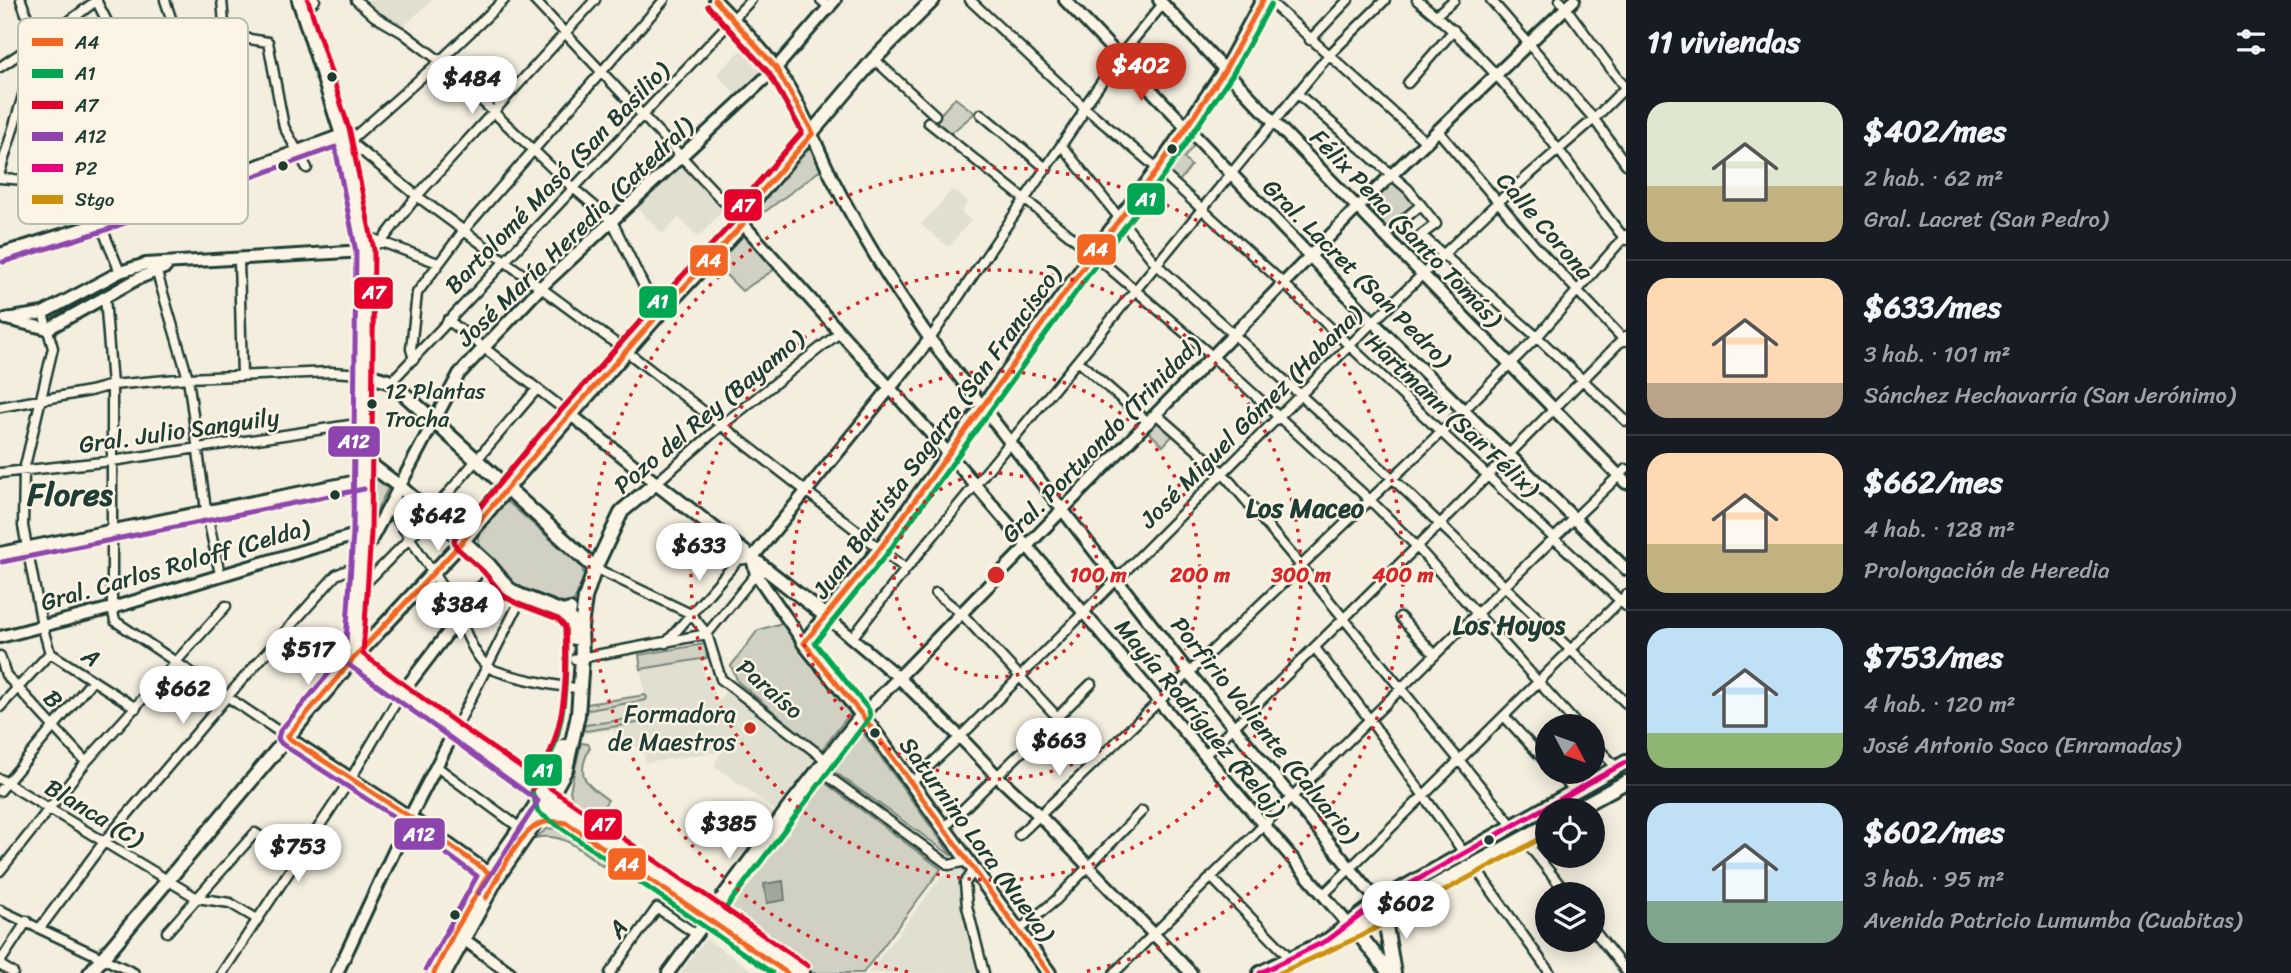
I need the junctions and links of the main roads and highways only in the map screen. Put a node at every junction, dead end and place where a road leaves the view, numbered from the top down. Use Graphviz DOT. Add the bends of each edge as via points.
graph roads {
  1 [pos="933,0"];
  2 [pos="1265,0"];
  3 [pos="301,6"];
  4 [pos="364,374"];
  5 [pos="363,459"];
  6 [pos="385,476"];
  7 [pos="362,480"];
  8 [pos="507,488"];
  9 [pos="463,541"];
  10 [pos="595,568"];
  11 [pos="481,589"];
  12 [pos="519,595"];
  13 [pos="585,598"];
  14 [pos="563,612"];
  15 [pos="827,617"];
  16 [pos="804,643"];
  17 [pos="354,658"];
  18 [pos="579,658"];
  19 [pos="577,688"];
  20 [pos="862,715"];
  21 [pos="1621,764"];
  22 [pos="562,779"];
  23 [pos="1626,782"];
  24 [pos="1596,798"];
  25 [pos="545,800"];
  26 [pos="573,820"];
  27 [pos="1512,825"];
  28 [pos="525,829"];
  29 [pos="1535,832"];
  30 [pos="1523,838"];
  31 [pos="1377,908"];
  32 [pos="710,915"];
  33 [pos="1353,923"];
  34 [pos="1263,972"];
  35 [pos="90,973"];
  36 [pos="434,973"];
  37 [pos="445,973"];
  38 [pos="787,973"];
  39 [pos="803,973"];
  40 [pos="1049,973"];
  41 [pos="1389,973"];
  42 [pos="1394,973"];
  1 -- 8 [label="main road" via="874,59 756,198 743,224"];
  2 -- 15 [label="main road, Juan Bautista Sagarra (San Francisco)" via="1225,70 1158,169"];
  3 -- 4 [label="main road" via="345,140 363,235"];
  4 -- 5 [label="main road"];
  4 -- 8 [label="main road" via="391,382"];
  5 -- 6 [label="main road"];
  5 -- 7 [label="main road"];
  6 -- 7 [label="main road"];
  6 -- 9 [label="main road"];
  7 -- 17 [label="main road"];
  8 -- 9 [label="main road"];
  8 -- 10 [label="main road"];
  9 -- 12 [label="main road"];
  9 -- 17 [label="main road"];
  10 -- 13 [label="main road, Pozo del Rey (Bayamo)"];
  10 -- 15 [label="main road, Pozo del Rey (Bayamo)" via="622,511 656,483"];
  11 -- 12 [label="main road"];
  12 -- 14 [label="main road"];
  13 -- 14 [label="main road" via="576,608"];
  13 -- 18 [label="main road, Pozo del Rey (Bayamo)"];
  14 -- 18 [label="main road" via="574,622"];
  15 -- 16 [label="main road, Juan Bautista Sagarra (San Francisco)"];
  16 -- 20 [label="main road, Saturnino Lora (Nueva)"];
  17 -- 25 [label="main road"];
  17 -- 35 [label="main road"];
  18 -- 19 [label="main road"];
  19 -- 22 [label="main road" via="575,734"];
  19 -- 25 [label="main road" via="560,761"];
  20 -- 32 [label="main road, Gral. Portuondo (Trinidad)"];
  20 -- 40 [label="main road, Saturnino Lora (Nueva)"];
  21 -- 27 [label="main road"];
  22 -- 25 [label="main road"];
  22 -- 26 [label="main road" via="561,793"];
  23 -- 24 [label="main road"];
  25 -- 26 [label="main road"];
  25 -- 28 [label="main road"];
  26 -- 28 [label="main road" via="554,820"];
  26 -- 32 [label="main road"];
  27 -- 30 [label="main road"];
  27 -- 31 [label="main road"];
  28 -- 36 [label="main road" via="489,873"];
  28 -- 37 [label="main road"];
  29 -- 30 [label="main road"];
  30 -- 31 [label="main road" via="1398,907"];
  31 -- 33 [label="main road"];
  31 -- 42 [label="main road"];
  32 -- 38 [label="main road"];
  32 -- 39 [label="main road"];
  33 -- 34 [label="main road"];
  33 -- 41 [label="main road"];
}
